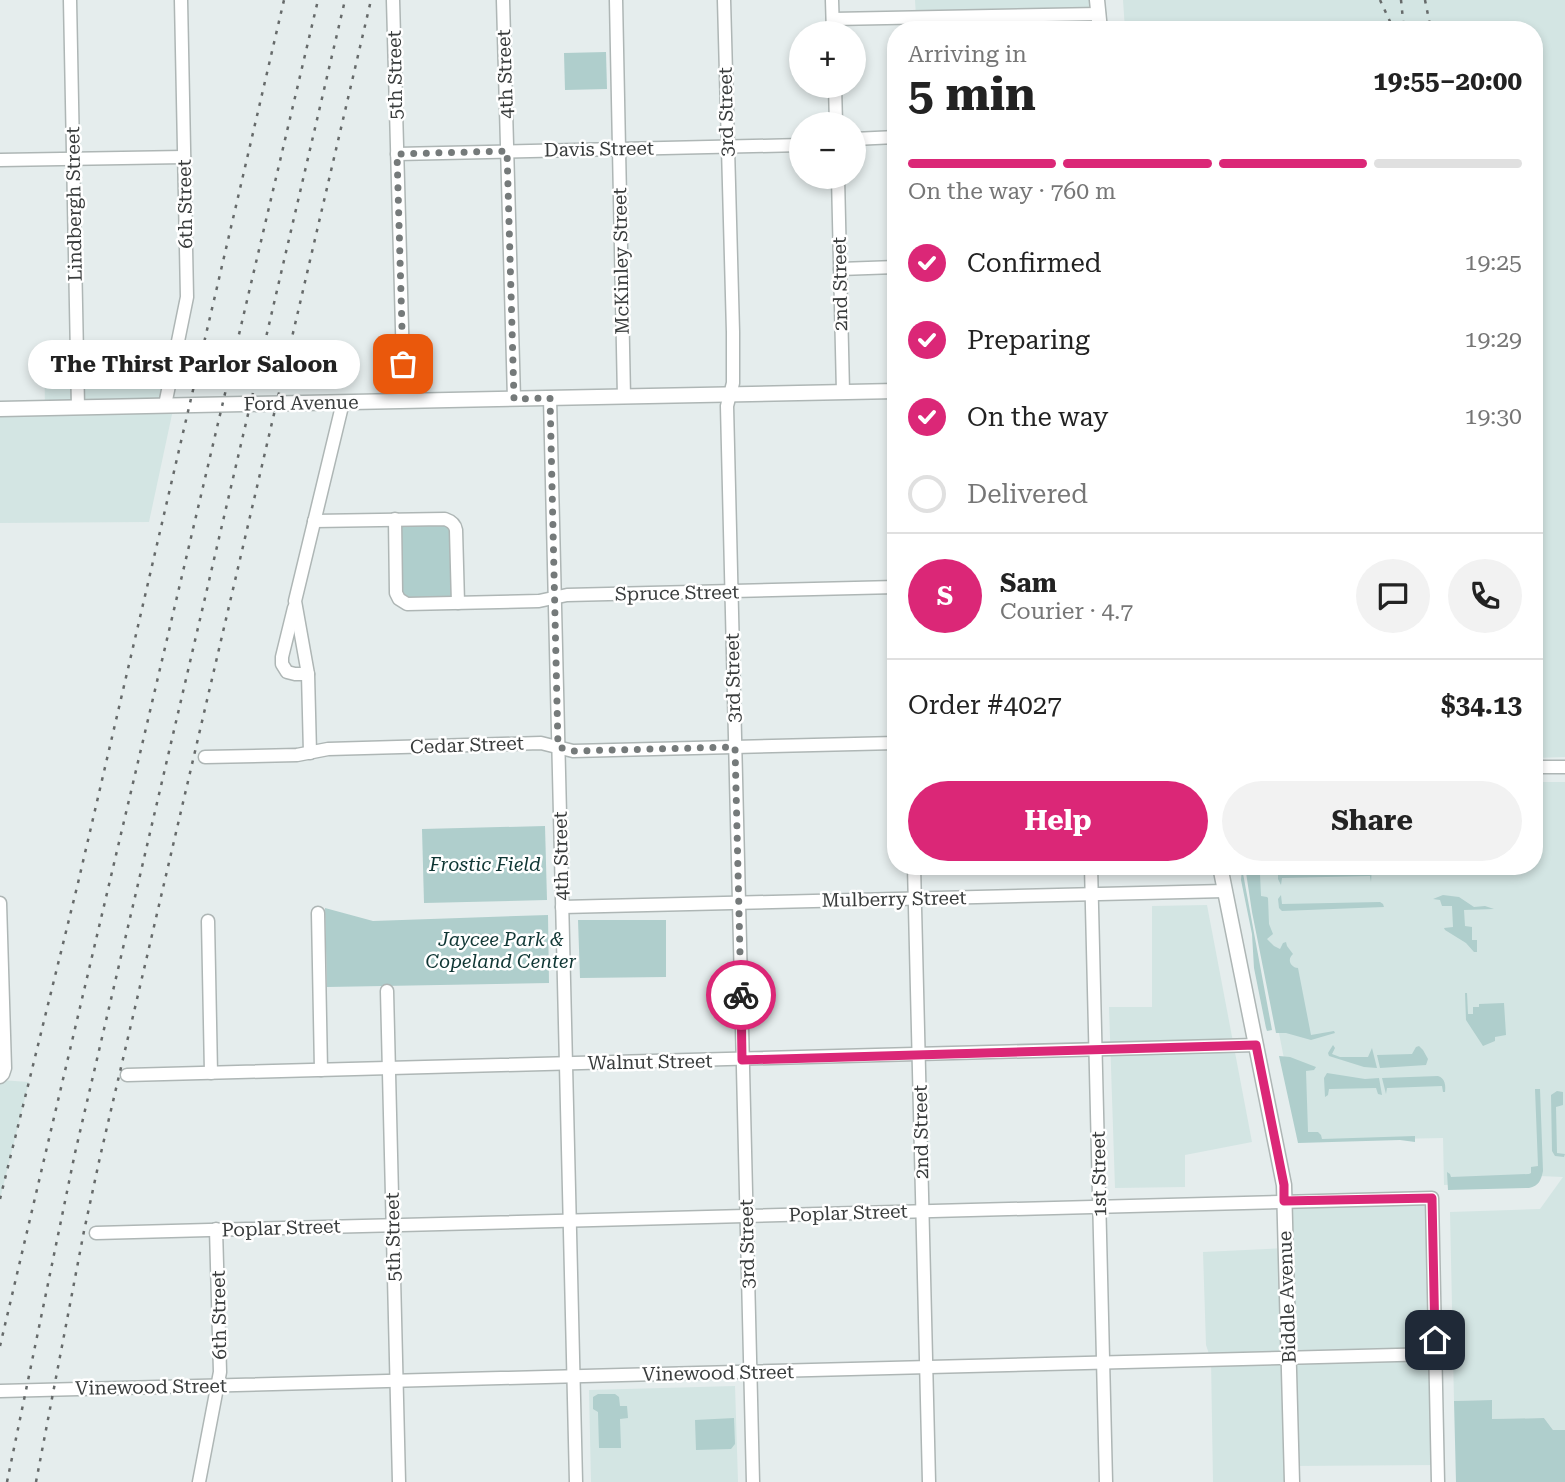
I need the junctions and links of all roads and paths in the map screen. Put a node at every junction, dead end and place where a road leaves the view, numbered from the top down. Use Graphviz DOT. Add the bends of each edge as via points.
graph roads {
  1 [pos="70,0"];
  2 [pos="181,0"];
  3 [pos="393,0"];
  4 [pos="503,0"];
  5 [pos="616,0"];
  6 [pos="723,0"];
  7 [pos="832,0"];
  8 [pos="1098,7"];
  9 [pos="833,19"];
  10 [pos="887,137"];
  11 [pos="866,138"];
  12 [pos="789,145"];
  13 [pos="727,146"];
  14 [pos="618,149"];
  15 [pos="507,151"];
  16 [pos="397,154"];
  17 [pos="184,157"];
  18 [pos="74,159"];
  19 [pos="0,160"];
  20 [pos="838,189"];
  21 [pos="887,267"];
  22 [pos="839,268"];
  23 [pos="887,391"];
  24 [pos="843,392"];
  25 [pos="730,394"];
  26 [pos="624,397"];
  27 [pos="550,398"];
  28 [pos="514,399"];
  29 [pos="404,401"];
  30 [pos="343,402"];
  31 [pos="165,405"];
  32 [pos="78,407"];
  33 [pos="0,409"];
  34 [pos="395,519"];
  35 [pos="314,521"];
  36 [pos="887,587"];
  37 [pos="732,591"];
  38 [pos="555,598"];
  39 [pos="295,601"];
  40 [pos="458,603"];
  41 [pos="308,674"];
  42 [pos="887,743"];
  43 [pos="558,747"];
  44 [pos="735,747"];
  45 [pos="310,752"];
  46 [pos="205,757"];
  47 [pos="1543,767"];
  48 [pos="1565,767"];
  49 [pos="914,875"];
  50 [pos="1091,875"];
  51 [pos="1222,875"];
  52 [pos="1225,891"];
  53 [pos="1092,894"];
  54 [pos="915,898"];
  55 [pos="739,902"];
  56 [pos="0,903"];
  57 [pos="562,906"];
  58 [pos="318,913"];
  59 [pos="208,921"];
  60 [pos="387,991"];
  61 [pos="1256,1045"];
  62 [pos="1096,1050"];
  63 [pos="919,1055"];
  64 [pos="742,1060"];
  65 [pos="566,1064"];
  66 [pos="389,1069"];
  67 [pos="321,1070"];
  68 [pos="211,1073"];
  69 [pos="2,1075"];
  70 [pos="127,1075"];
  71 [pos="1284,1201"];
  72 [pos="1099,1206"];
  73 [pos="923,1211"];
  74 [pos="746,1216"];
  75 [pos="570,1220"];
  76 [pos="393,1225"];
  77 [pos="216,1230"];
  78 [pos="96,1233"];
  79 [pos="1436,1354"];
  80 [pos="1288,1358"];
  81 [pos="1103,1363"];
  82 [pos="927,1367"];
  83 [pos="750,1372"];
  84 [pos="573,1376"];
  85 [pos="397,1381"];
  86 [pos="218,1386"];
  87 [pos="0,1391"];
  88 [pos="198,1482"];
  89 [pos="399,1482"];
  90 [pos="576,1482"];
  91 [pos="752,1482"];
  92 [pos="929,1482"];
  93 [pos="1106,1482"];
  94 [pos="1292,1482"];
  95 [pos="1438,1482"];
  1 -- 18 [label="street, Lindbergh Street"];
  2 -- 17 [label="street, 6th Street"];
  3 -- 16 [label="street, 5th Street"];
  4 -- 15 [label="street, 4th Street"];
  5 -- 14 [label="street, McKinley Street"];
  6 -- 13 [label="street, 3rd Street"];
  7 -- 9 [label="street"];
  8 -- 9 [label="street"];
  10 -- 11 [label="street"];
  12 -- 13 [label="street, Davis Street"];
  13 -- 14 [label="street, Davis Street"];
  13 -- 25 [label="street, 3rd Street" via="733,332"];
  14 -- 15 [label="street, Davis Street"];
  14 -- 26 [label="street, McKinley Street"];
  15 -- 16 [label="street, Davis Street"];
  15 -- 28 [label="street, 4th Street"];
  16 -- 29 [label="street, 5th Street"];
  17 -- 18 [label="street"];
  17 -- 31 [label="street, 6th Street" via="187,297"];
  18 -- 19 [label="street"];
  18 -- 32 [label="street, Lindbergh Street"];
  20 -- 22 [label="street, 2nd Street"];
  21 -- 22 [label="street"];
  22 -- 24 [label="street, 2nd Street"];
  23 -- 24 [label="main road, Ford Avenue"];
  24 -- 25 [label="main road, Ford Avenue"];
  25 -- 26 [label="main road, Ford Avenue"];
  25 -- 37 [label="street, 3rd Street"];
  26 -- 27 [label="main road, Ford Avenue"];
  27 -- 28 [label="main road, Ford Avenue"];
  27 -- 38 [label="street, 4th Street"];
  28 -- 29 [label="main road, Ford Avenue"];
  29 -- 30 [label="main road, Ford Avenue"];
  30 -- 31 [label="main road, Ford Avenue"];
  30 -- 35 [label="street"];
  31 -- 32 [label="main road, Ford Avenue"];
  32 -- 33 [label="main road, Ford Avenue"];
  34 -- 35 [label="street"];
  34 -- 40 [label="street" via="445,519 454,524"];
  34 -- 40 [label="street, Spruce Street" via="399,599 407,604"];
  35 -- 39 [label="street"];
  36 -- 37 [label="street, Spruce Street"];
  37 -- 38 [label="street, Spruce Street"];
  37 -- 44 [label="street, 3rd Street"];
  38 -- 40 [label="street, Spruce Street"];
  38 -- 43 [label="street, 4th Street"];
  39 -- 41 [label="street"];
  39 -- 41 [label="street" via="282,664 286,672"];
  41 -- 45 [label="street"];
  42 -- 44 [label="street, Cedar Street"];
  43 -- 44 [label="street, Cedar Street" via="573,751"];
  43 -- 45 [label="street, Cedar Street" via="541,743"];
  43 -- 57 [label="street, 4th Street"];
  44 -- 55 [label="street, 3rd Street"];
  45 -- 46 [label="street, Cedar Street"];
  47 -- 48 [label="street"];
  49 -- 54 [label="street, 2nd Street"];
  50 -- 53 [label="street, 1st Street"];
  51 -- 52 [label="main road, Biddle Avenue"];
  52 -- 53 [label="street, Mulberry Street"];
  52 -- 61 [label="main road, Biddle Avenue"];
  53 -- 54 [label="street, Mulberry Street"];
  53 -- 62 [label="street, 1st Street"];
  54 -- 55 [label="street, Mulberry Street"];
  54 -- 63 [label="street, 2nd Street"];
  55 -- 57 [label="street, Mulberry Street"];
  55 -- 64 [label="street, 3rd Street"];
  56 -- 69 [label="street"];
  57 -- 65 [label="street, 4th Street"];
  58 -- 67 [label="street"];
  59 -- 68 [label="street"];
  60 -- 66 [label="street, 5th Street"];
  61 -- 62 [label="street, Walnut Street"];
  61 -- 71 [label="main road, Biddle Avenue"];
  62 -- 63 [label="street, Walnut Street"];
  62 -- 72 [label="street, 1st Street"];
  63 -- 64 [label="street, Walnut Street"];
  63 -- 73 [label="street, 2nd Street"];
  64 -- 65 [label="street, Walnut Street"];
  64 -- 74 [label="street, 3rd Street"];
  65 -- 66 [label="street, Walnut Street"];
  65 -- 75 [label="street, 4th Street"];
  66 -- 67 [label="street, Walnut Street"];
  66 -- 76 [label="street, 5th Street"];
  67 -- 68 [label="street, Walnut Street"];
  68 -- 70 [label="street, Walnut Street"];
  71 -- 72 [label="street, Poplar Street"];
  71 -- 79 [label="street, Poplar Street" via="1432,1198"];
  71 -- 80 [label="main road, Biddle Avenue"];
  72 -- 73 [label="street, Poplar Street"];
  72 -- 81 [label="street, 1st Street"];
  73 -- 74 [label="street, Poplar Street"];
  73 -- 82 [label="street, 2nd Street"];
  74 -- 75 [label="street, Poplar Street"];
  74 -- 83 [label="street, 3rd Street"];
  75 -- 76 [label="street, Poplar Street"];
  75 -- 84 [label="street, 4th Street"];
  76 -- 77 [label="street, Poplar Street"];
  76 -- 85 [label="street, 5th Street"];
  77 -- 78 [label="street, Poplar Street"];
  77 -- 86 [label="street, 6th Street"];
  79 -- 80 [label="street, Vinewood Street"];
  79 -- 95 [label="street"];
  80 -- 81 [label="street, Vinewood Street"];
  80 -- 94 [label="main road, Biddle Avenue"];
  81 -- 82 [label="street, Vinewood Street"];
  81 -- 93 [label="street, 1st Street"];
  82 -- 83 [label="street, Vinewood Street"];
  82 -- 92 [label="street, 2nd Street"];
  83 -- 84 [label="street, Vinewood Street"];
  83 -- 91 [label="street, 3rd Street"];
  84 -- 85 [label="street, Vinewood Street"];
  84 -- 90 [label="street, 4th Street"];
  85 -- 86 [label="street, Vinewood Street"];
  85 -- 89 [label="street, 5th Street"];
  86 -- 87 [label="street, Vinewood Street"];
  86 -- 88 [label="street, 6th Street"];
}
